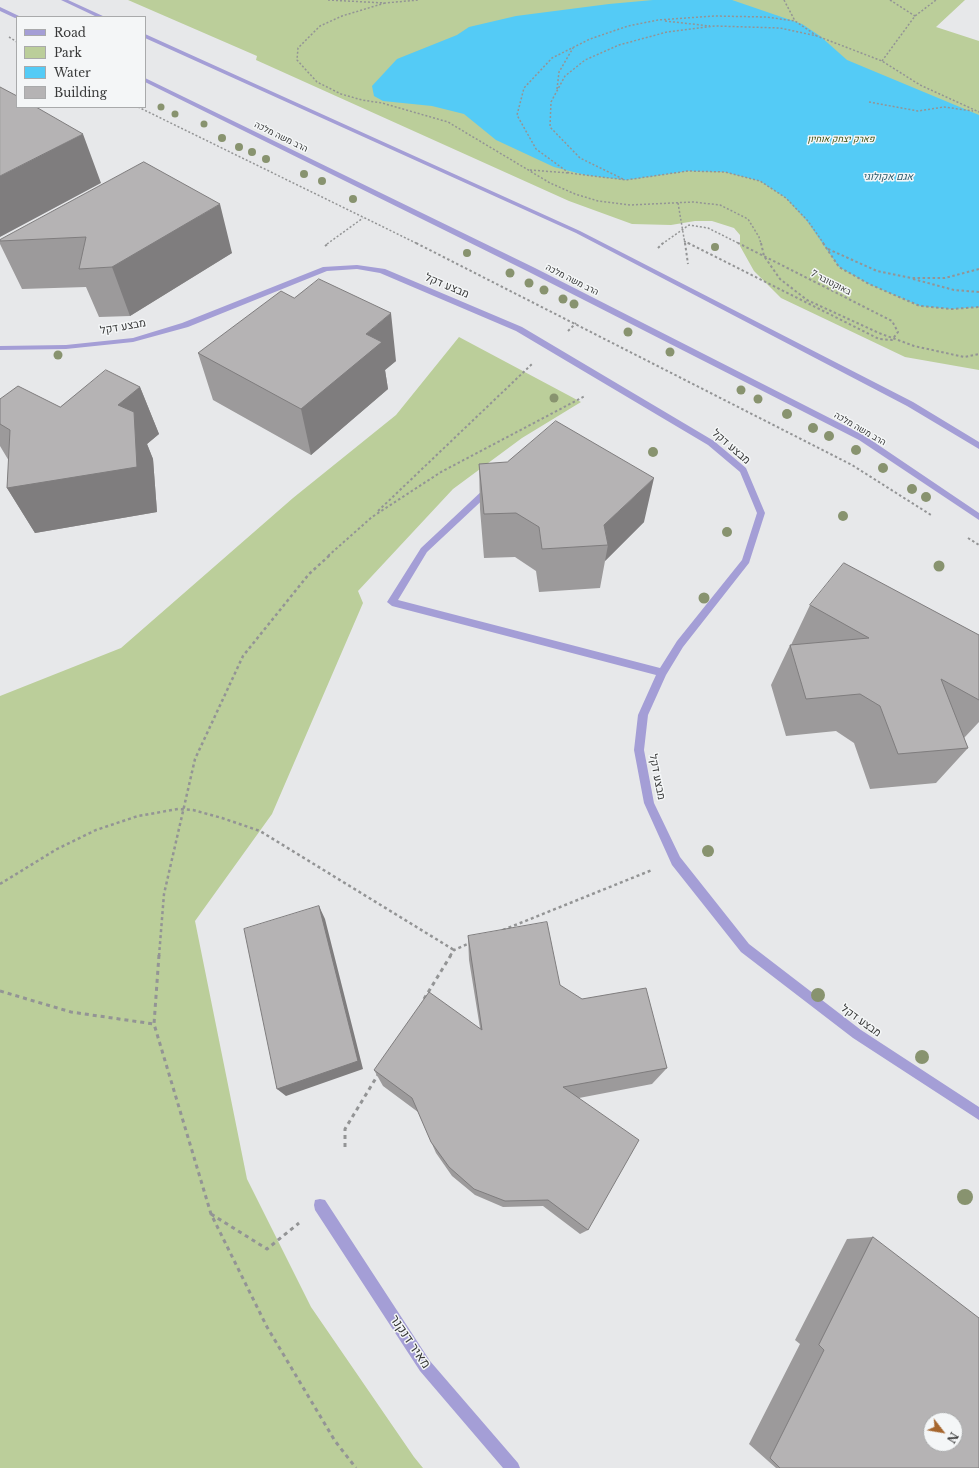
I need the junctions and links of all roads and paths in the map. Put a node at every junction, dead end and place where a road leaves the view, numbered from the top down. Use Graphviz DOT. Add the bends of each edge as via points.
graph roads {
  1 [pos="64,0"];
  2 [pos="328,0"];
  3 [pos="418,0"];
  4 [pos="784,0"];
  5 [pos="890,0"];
  6 [pos="936,0"];
  7 [pos="385,2"];
  8 [pos="0,9"];
  9 [pos="100,16"];
  10 [pos="915,16"];
  11 [pos="16,17"];
  12 [pos="658,20"];
  13 [pos="795,21"];
  14 [pos="714,26"];
  15 [pos="146,36"];
  16 [pos="817,36"];
  17 [pos="575,46"];
  18 [pos="882,61"];
  19 [pos="146,80"];
  20 [pos="557,90"];
  21 [pos="869,102"];
  22 [pos="140,108"];
  23 [pos="978,112"];
  24 [pos="527,170"];
  25 [pos="569,173"];
  26 [pos="626,180"];
  27 [pos="678,203"];
  28 [pos="363,218"];
  29 [pos="684,241"];
  30 [pos="827,248"];
  31 [pos="657,250"];
  32 [pos="979,269"];
  33 [pos="320,271"];
  34 [pos="911,278"];
  35 [pos="692,291"];
  36 [pos="979,292"];
  37 [pos="979,307"];
  38 [pos="577,323"];
  39 [pos="0,348"];
  40 [pos="550,348"];
  41 [pos="979,354"];
  42 [pos="610,383"];
  43 [pos="979,446"];
  44 [pos="487,491"];
  45 [pos="932,515"];
  46 [pos="372,517"];
  47 [pos="979,517"];
  48 [pos="966,536"];
  49 [pos="979,545"];
  50 [pos="662,673"];
  51 [pos="183,809"];
  52 [pos="676,861"];
  53 [pos="0,884"];
  54 [pos="498,932"];
  55 [pos="476,941"];
  56 [pos="454,950"];
  57 [pos="0,991"];
  58 [pos="422,1003"];
  59 [pos="154,1024"];
  60 [pos="382,1069"];
  61 [pos="979,1114"];
  62 [pos="345,1147"];
  63 [pos="320,1205"];
  64 [pos="211,1214"];
  65 [pos="356,1468"];
  66 [pos="513,1468"];
  1 -- 9 [label="street"];
  2 -- 7 [label="path"];
  3 -- 7 [label="path"];
  4 -- 13 [label="path"];
  5 -- 10 [label="path"];
  6 -- 10 [label="path"];
  7 -- 24 [label="path" via="320,26 298,48 297,60 317,82 341,94 448,122"];
  8 -- 11 [label="street"];
  10 -- 18 [label="path"];
  12 -- 13 [label="path" via="714,16 766,17"];
  12 -- 14 [label="path"];
  12 -- 17 [label="path" via="628,26"];
  13 -- 16 [label="path"];
  14 -- 16 [label="path" via="780,28"];
  14 -- 20 [label="path" via="667,32 619,45 585,60 565,76"];
  15 -- 35 [label="street" via="578,232"];
  16 -- 18 [label="path"];
  17 -- 20 [label="path" via="561,64"];
  17 -- 25 [label="path" via="552,58 524,88 517,115 536,149"];
  18 -- 23 [label="path" via="920,85"];
  19 -- 47 [label="street, הרב משה מלכה" via="532,270 862,438"];
  20 -- 26 [label="path" via="551,102 550,127 580,158"];
  21 -- 23 [label="path" via="918,111 944,107"];
  22 -- 28 [label="path"];
  24 -- 25 [label="path"];
  24 -- 27 [label="path" via="575,194 598,201 630,205"];
  25 -- 26 [label="path"];
  26 -- 30 [label="path" via="688,171 725,172 760,181 786,198 808,220"];
  27 -- 29 [label="path"];
  27 -- 41 [label="path" via="720,205 748,219 759,237 764,256 780,279 807,300 914,346 964,357"];
  28 -- 33 [label="path" via="316,252"];
  28 -- 45 [label="path" via="852,465"];
  29 -- 31 [label="path, 7 באוקטובר" via="879,339 892,340 898,332 892,321 708,228 689,225"];
  29 -- 35 [label="path"];
  30 -- 34 [label="path" via="877,271"];
  30 -- 37 [label="path" via="840,267 869,284 920,306 952,309"];
  32 -- 34 [label="path" via="945,278"];
  33 -- 39 [label="street, מבצע דקל" via="185,325 133,340 66,348"];
  33 -- 40 [label="street, מבצע דקל" via="326,268 357,267 382,271 519,330"];
  34 -- 36 [label="path" via="941,288"];
  35 -- 43 [label="street" via="910,404"];
  38 -- 40 [label="path"];
  40 -- 42 [label="street, מבצע דקל"];
  40 -- 46 [label="path"];
  42 -- 46 [label="path" via="440,472"];
  42 -- 50 [label="street, מבצע דקל" via="711,443 743,470 761,513 746,561 680,644"];
  44 -- 50 [label="street" via="424,550 392,602"];
  46 -- 51 [label="path" via="310,574 243,656 195,758"];
  48 -- 49 [label="path"];
  50 -- 52 [label="street, מבצע דקל" via="643,715 639,750 649,803"];
  51 -- 53 [label="path" via="144,815 102,826 35,861"];
  51 -- 56 [label="path" via="225,818 260,831"];
  51 -- 59 [label="path" via="164,894"];
  52 -- 54 [label="path"];
  52 -- 61 [label="street, מבצע דקל" via="745,948 857,1034"];
  55 -- 56 [label="path"];
  56 -- 58 [label="path"];
  57 -- 59 [label="path" via="71,1012"];
  59 -- 64 [label="path"];
  60 -- 62 [label="path" via="346,1129"];
  63 -- 64 [label="path" via="267,1249"];
  63 -- 66 [label="street, מאיר דנקנר" via="425,1366"];
  64 -- 65 [label="path" via="267,1327 335,1441"];
}
